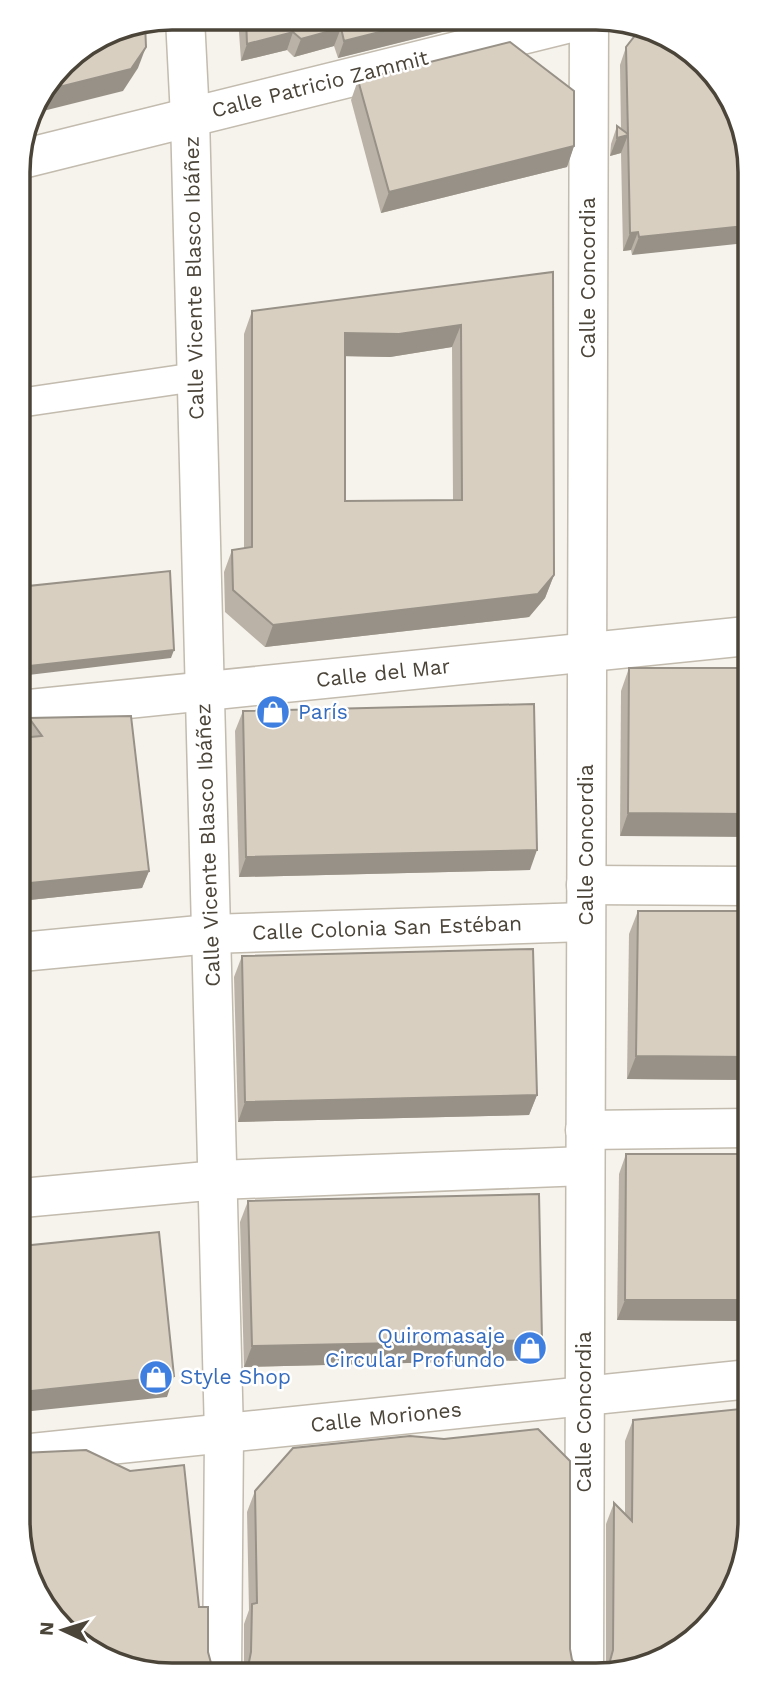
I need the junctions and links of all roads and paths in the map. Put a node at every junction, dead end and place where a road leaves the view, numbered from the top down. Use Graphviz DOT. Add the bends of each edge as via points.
graph roads {
  1 [pos="186,30"];
  2 [pos="542,30"];
  3 [pos="589,30"];
  4 [pos="190,117"];
  5 [pos="31,157"];
  6 [pos="197,377"];
  7 [pos="30,401"];
  8 [pos="738,637"];
  9 [pos="586,653"];
  10 [pos="204,691"];
  11 [pos="30,709"];
  12 [pos="586,885"];
  13 [pos="738,886"];
  14 [pos="585,922"];
  15 [pos="210,934"];
  16 [pos="30,951"];
  17 [pos="738,1129"];
  18 [pos="585,1148"];
  19 [pos="218,1180"];
  20 [pos="30,1197"];
  21 [pos="738,1381"];
  22 [pos="584,1397"];
  23 [pos="224,1434"];
  24 [pos="30,1453"];
  25 [pos="222,1663"];
  26 [pos="583,1663"];
  1 -- 4 [label="street, Calle Vicente Blasco Ibáñez"];
  2 -- 4 [label="street, Calle Patricio Zammit"];
  3 -- 9 [label="street, Calle Concordia"];
  4 -- 5 [label="street, Calle Patricio Zammit"];
  4 -- 6 [label="street, Calle Vicente Blasco Ibáñez"];
  6 -- 7 [label="lane"];
  6 -- 10 [label="street, Calle Vicente Blasco Ibáñez"];
  8 -- 9 [label="street, Calle del Mar"];
  9 -- 10 [label="street, Calle del Mar"];
  9 -- 12 [label="street, Calle Concordia"];
  10 -- 11 [label="street, Calle del Mar"];
  10 -- 15 [label="street, Calle Vicente Blasco Ibáñez"];
  12 -- 13 [label="street"];
  12 -- 14 [label="street, Calle Concordia"];
  14 -- 15 [label="street, Calle Colonia San Estéban"];
  14 -- 18 [label="street, Calle Concordia"];
  15 -- 16 [label="street, Calle Colonia San Estéban"];
  15 -- 19 [label="street, Calle Vicente Blasco Ibáñez"];
  17 -- 18 [label="street"];
  18 -- 19 [label="street"];
  18 -- 22 [label="street, Calle Concordia"];
  19 -- 20 [label="street"];
  19 -- 23 [label="street, Calle Vicente Blasco Ibáñez"];
  21 -- 22 [label="street, Calle Moriones"];
  22 -- 23 [label="street, Calle Moriones"];
  22 -- 26 [label="street, Calle Concordia"];
  23 -- 24 [label="street, Calle Moriones"];
  23 -- 25 [label="street, Calle Vicente Blasco Ibáñez"];
}
